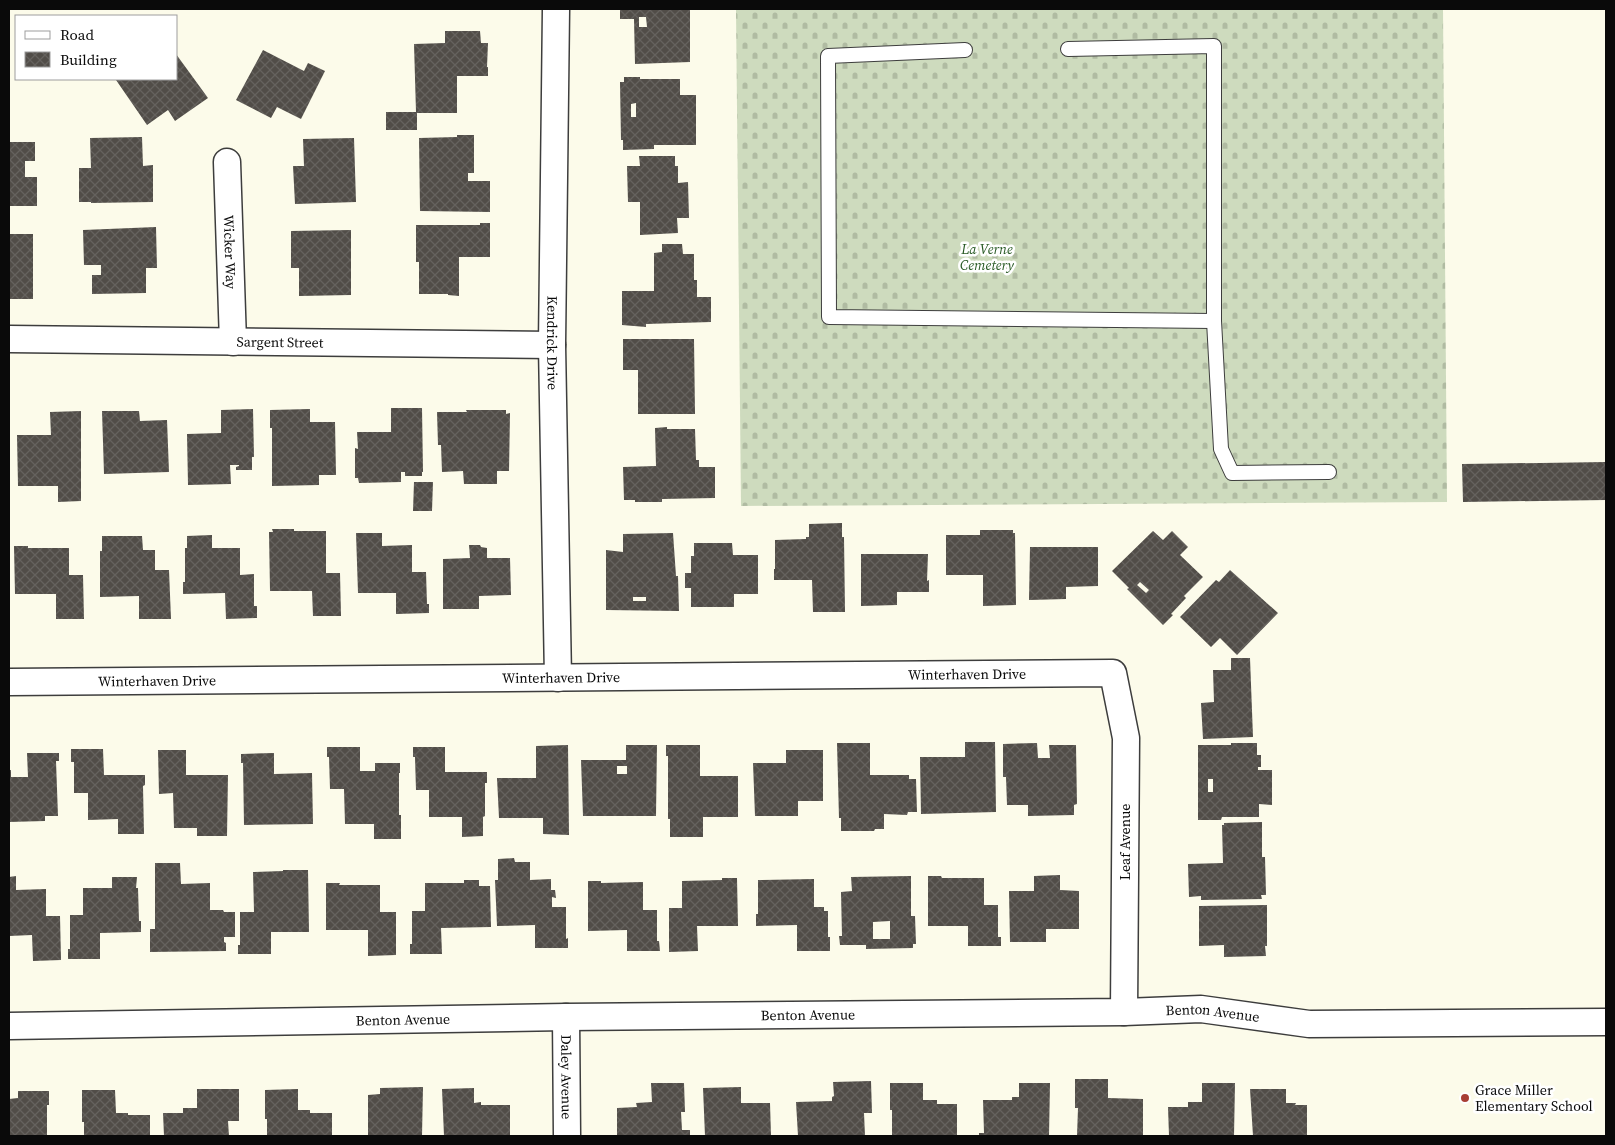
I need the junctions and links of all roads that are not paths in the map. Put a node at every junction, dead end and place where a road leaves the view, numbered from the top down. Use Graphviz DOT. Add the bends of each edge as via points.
graph roads {
  1 [pos="556,9"];
  2 [pos="1068,49"];
  3 [pos="965,50"];
  4 [pos="227,162"];
  5 [pos="1214,321"];
  6 [pos="9,339"];
  7 [pos="233,342"];
  8 [pos="552,345"];
  9 [pos="1329,472"];
  10 [pos="1114,673"];
  11 [pos="558,678"];
  12 [pos="9,682"];
  13 [pos="1124,1012"];
  14 [pos="566,1017"];
  15 [pos="1606,1022"];
  16 [pos="9,1026"];
  17 [pos="567,1136"];
  1 -- 8 [label="street, Kendrick Drive"];
  2 -- 5 [label="lane" via="1214,46"];
  3 -- 5 [label="lane" via="828,56 829,317"];
  4 -- 7 [label="street, Wicker Way"];
  5 -- 9 [label="lane" via="1221,449 1232,472"];
  6 -- 7 [label="street, Sargent Street"];
  7 -- 8 [label="street, Sargent Street"];
  8 -- 11 [label="street, Kendrick Drive"];
  10 -- 11 [label="street, Winterhaven Drive"];
  10 -- 13 [label="street, Leaf Avenue" via="1126,738"];
  11 -- 12 [label="street, Winterhaven Drive"];
  13 -- 14 [label="street, Benton Avenue"];
  13 -- 15 [label="street, Benton Avenue" via="1201,1009 1309,1024"];
  14 -- 16 [label="street, Benton Avenue"];
  14 -- 17 [label="street, Daley Avenue"];
}
